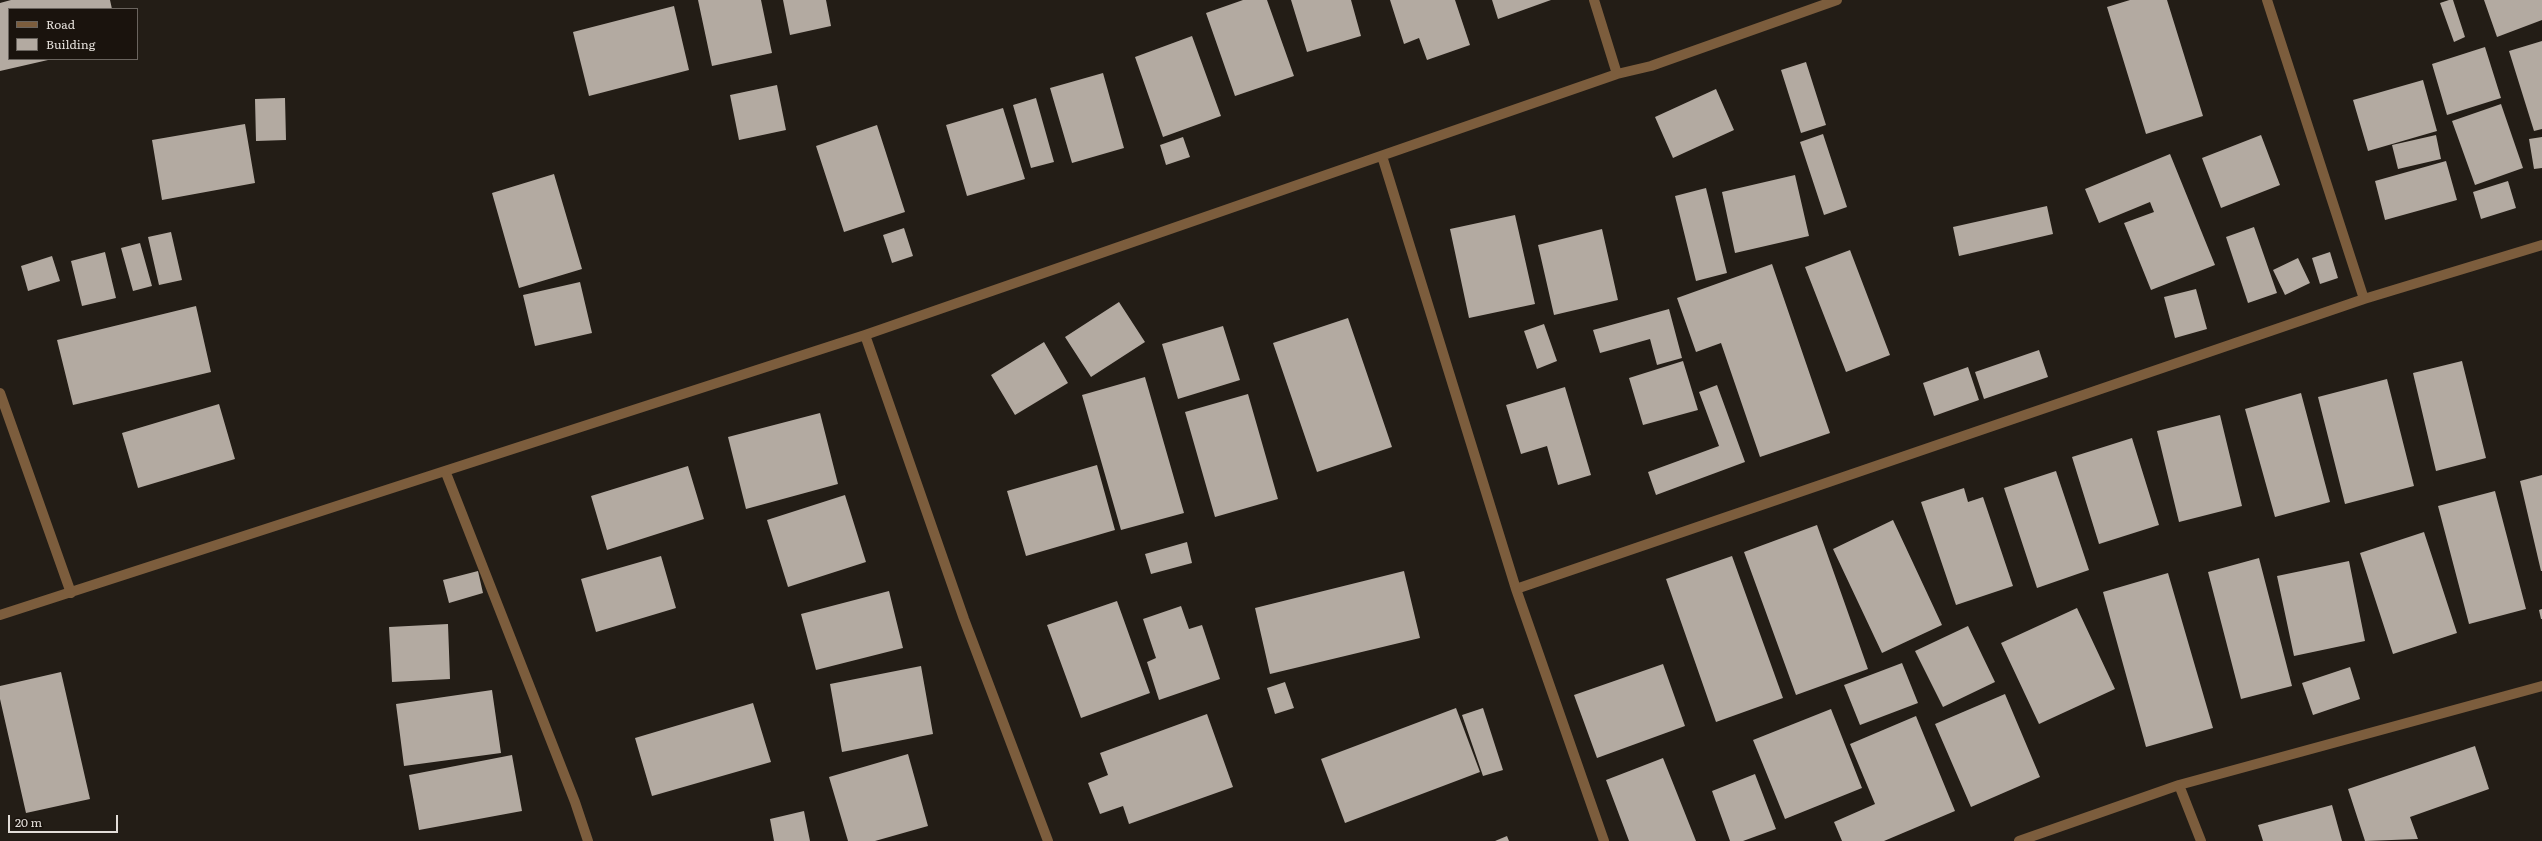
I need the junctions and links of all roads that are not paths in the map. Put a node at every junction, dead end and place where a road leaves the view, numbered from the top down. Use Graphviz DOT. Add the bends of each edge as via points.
graph roads {
  1 [pos="1594,0"];
  2 [pos="1837,0"];
  3 [pos="2267,0"];
  4 [pos="1617,74"];
  5 [pos="1382,156"];
  6 [pos="2542,245"];
  7 [pos="2364,299"];
  8 [pos="865,336"];
  9 [pos="0,393"];
  10 [pos="446,473"];
  11 [pos="1516,589"];
  12 [pos="71,593"];
  13 [pos="0,615"];
  14 [pos="2542,686"];
  15 [pos="2179,785"];
  16 [pos="588,841"];
  17 [pos="1048,841"];
  18 [pos="1604,841"];
  19 [pos="2019,841"];
  20 [pos="2201,841"];
  1 -- 4 [label="street"];
  2 -- 4 [label="street" via="1651,66"];
  3 -- 7 [label="street"];
  4 -- 5 [label="street"];
  5 -- 8 [label="street"];
  5 -- 11 [label="street"];
  6 -- 7 [label="street"];
  7 -- 11 [label="street"];
  8 -- 10 [label="street"];
  8 -- 17 [label="street" via="964,619"];
  9 -- 12 [label="street"];
  10 -- 12 [label="street"];
  10 -- 16 [label="street"];
  11 -- 18 [label="street"];
  12 -- 13 [label="street"];
  14 -- 15 [label="street"];
  15 -- 19 [label="street"];
  15 -- 20 [label="street"];
}
